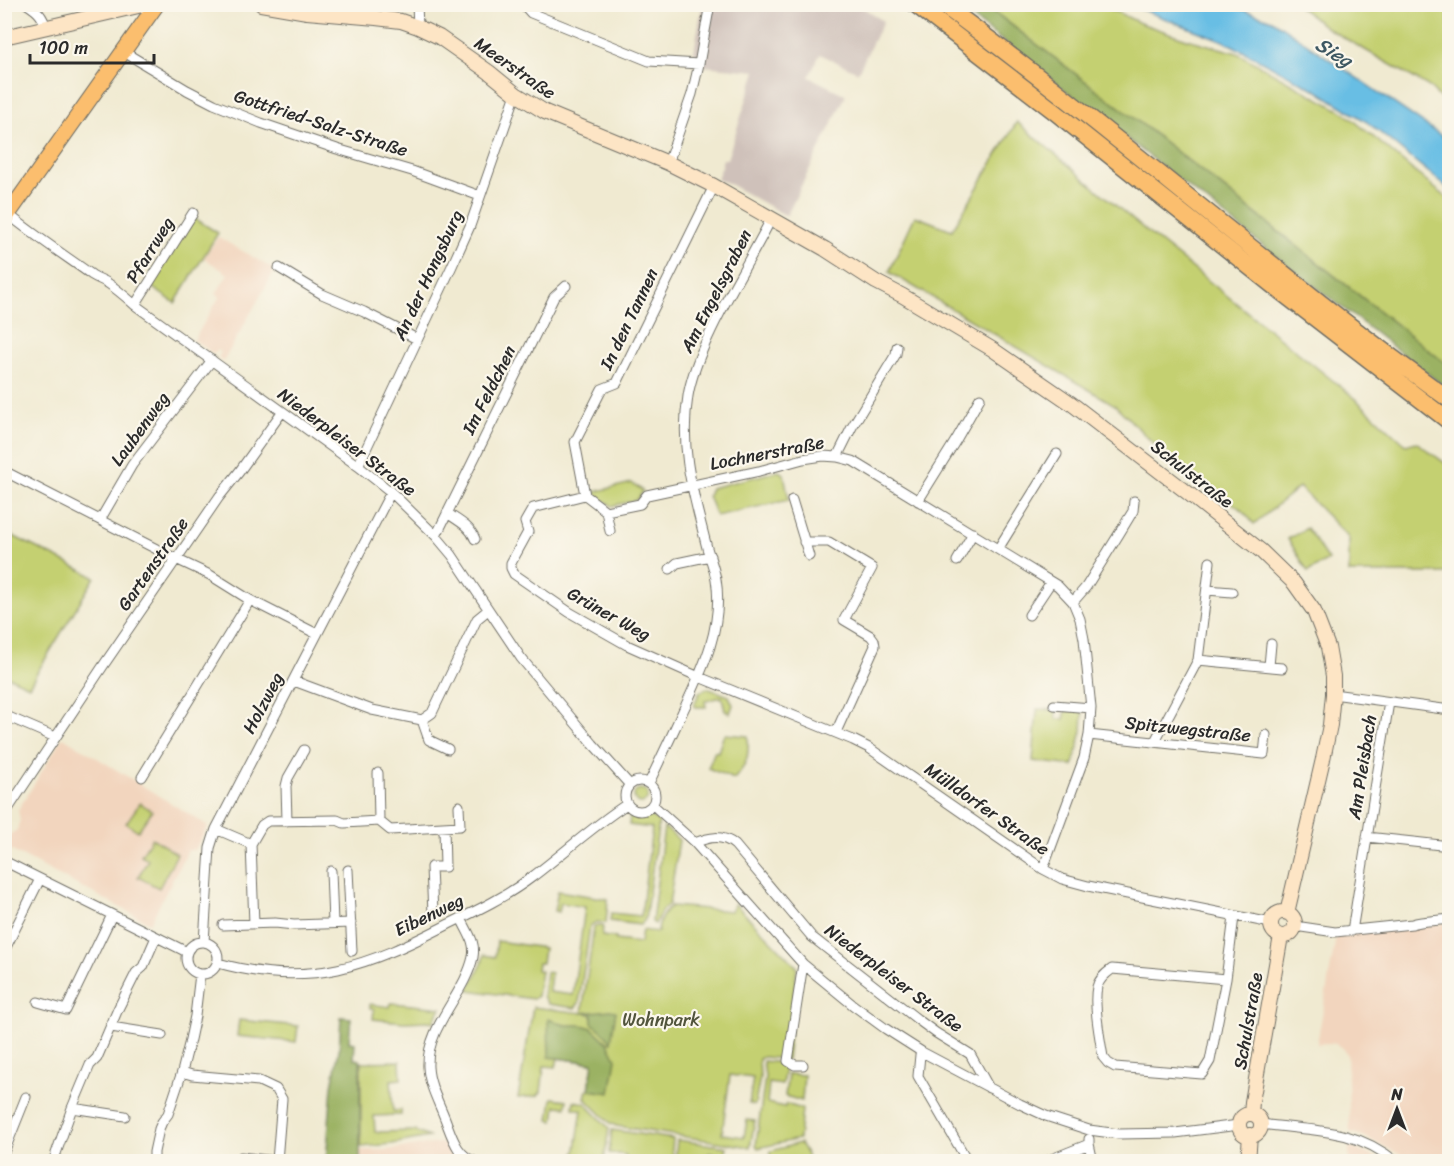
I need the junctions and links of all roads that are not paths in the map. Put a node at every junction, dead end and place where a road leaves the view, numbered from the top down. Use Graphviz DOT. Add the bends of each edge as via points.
graph roads {
  1 [pos="27,4"];
  2 [pos="147,4"];
  3 [pos="157,4"];
  4 [pos="261,4"];
  5 [pos="417,4"];
  6 [pos="523,4"];
  7 [pos="710,4"];
  8 [pos="915,4"];
  9 [pos="942,4"];
  10 [pos="418,27"];
  11 [pos="46,28"];
  12 [pos="4,37"];
  13 [pos="124,52"];
  14 [pos="699,64"];
  15 [pos="516,94"];
  16 [pos="668,163"];
  17 [pos="714,186"];
  18 [pos="480,196"];
  19 [pos="193,213"];
  20 [pos="6,215"];
  21 [pos="771,219"];
  22 [pos="279,268"];
  23 [pos="566,286"];
  24 [pos="135,304"];
  25 [pos="417,339"];
  26 [pos="897,347"];
  27 [pos="212,360"];
  28 [pos="980,398"];
  29 [pos="1449,400"];
  30 [pos="282,412"];
  31 [pos="1449,422"];
  32 [pos="1057,454"];
  33 [pos="837,457"];
  34 [pos="358,466"];
  35 [pos="4,471"];
  36 [pos="691,486"];
  37 [pos="391,492"];
  38 [pos="585,495"];
  39 [pos="792,500"];
  40 [pos="918,501"];
  41 [pos="1134,501"];
  42 [pos="606,511"];
  43 [pos="447,513"];
  44 [pos="100,520"];
  45 [pos="610,531"];
  46 [pos="973,533"];
  47 [pos="436,536"];
  48 [pos="475,539"];
  49 [pos="804,542"];
  50 [pos="998,549"];
  51 [pos="710,556"];
  52 [pos="809,556"];
  53 [pos="176,559"];
  54 [pos="957,561"];
  55 [pos="1210,562"];
  56 [pos="670,569"];
  57 [pos="1051,582"];
  58 [pos="1208,590"];
  59 [pos="1232,592"];
  60 [pos="250,600"];
  61 [pos="1073,602"];
  62 [pos="488,610"];
  63 [pos="1029,615"];
  64 [pos="317,634"];
  65 [pos="1271,644"];
  66 [pos="1198,660"];
  67 [pos="1269,666"];
  68 [pos="1282,668"];
  69 [pos="699,677"];
  70 [pos="294,681"];
  71 [pos="1333,694"];
  72 [pos="1389,702"];
  73 [pos="1054,705"];
  74 [pos="1091,708"];
  75 [pos="1449,710"];
  76 [pos="4,715"];
  77 [pos="422,720"];
  78 [pos="836,732"];
  79 [pos="1089,735"];
  80 [pos="1266,735"];
  81 [pos="55,737"];
  82 [pos="1155,741"];
  83 [pos="448,749"];
  84 [pos="304,750"];
  85 [pos="378,773"];
  86 [pos="142,777"];
  87 [pos="649,783"];
  88 [pos="630,785"];
  89 [pos="627,804"];
  90 [pos="653,805"];
  91 [pos="459,806"];
  92 [pos="5,821"];
  93 [pos="287,821"];
  94 [pos="379,821"];
  95 [pos="444,827"];
  96 [pos="216,829"];
  97 [pos="1367,837"];
  98 [pos="695,843"];
  99 [pos="251,844"];
  100 [pos="1449,846"];
  101 [pos="4,861"];
  102 [pos="1043,868"];
  103 [pos="348,870"];
  104 [pos="331,871"];
  105 [pos="39,879"];
  106 [pos="1287,913"];
  107 [pos="433,914"];
  108 [pos="112,915"];
  109 [pos="1234,916"];
  110 [pos="461,918"];
  111 [pos="1449,919"];
  112 [pos="333,923"];
  113 [pos="351,923"];
  114 [pos="1271,923"];
  115 [pos="254,924"];
  116 [pos="223,925"];
  117 [pos="1295,927"];
  118 [pos="1352,931"];
  119 [pos="1281,936"];
  120 [pos="156,937"];
  121 [pos="204,942"];
  122 [pos="4,951"];
  123 [pos="352,951"];
  124 [pos="187,952"];
  125 [pos="218,963"];
  126 [pos="803,964"];
  127 [pos="200,974"];
  128 [pos="1226,979"];
  129 [pos="38,1002"];
  130 [pos="111,1027"];
  131 [pos="162,1035"];
  132 [pos="922,1052"];
  133 [pos="803,1065"];
  134 [pos="182,1072"];
  135 [pos="989,1088"];
  136 [pos="26,1097"];
  137 [pos="72,1108"];
  138 [pos="1251,1114"];
  139 [pos="125,1116"];
  140 [pos="1261,1124"];
  141 [pos="1239,1125"];
  142 [pos="1089,1130"];
  143 [pos="1250,1136"];
  144 [pos="1089,1144"];
  145 [pos="4,1152"];
  146 [pos="241,1157"];
  147 [pos="52,1161"];
  148 [pos="154,1161"];
  149 [pos="477,1161"];
  150 [pos="968,1161"];
  151 [pos="1044,1161"];
  152 [pos="1093,1161"];
  153 [pos="1248,1161"];
  154 [pos="1396,1161"];
  1 -- 11 [label="street" via="40,13"];
  2 -- 11 [label="street"];
  3 -- 13 [label="main road"];
  4 -- 10 [label="street, Meerstraße" via="401,21"];
  5 -- 10 [label="street"];
  6 -- 14 [label="street" via="531,13 649,61"];
  7 -- 14 [label="street"];
  8 -- 31 [label="highway"];
  9 -- 29 [label="highway" via="1284,275"];
  10 -- 15 [label="street, Meerstraße" via="440,37"];
  11 -- 12 [label="street"];
  13 -- 18 [label="street, Gottfried-Salz-Straße" via="214,104"];
  13 -- 20 [label="main road"];
  14 -- 16 [label="street"];
  15 -- 16 [label="street, Meerstraße" via="544,112"];
  15 -- 18 [label="street, An der Hongsburg"];
  16 -- 17 [label="street, Meerstraße"];
  17 -- 21 [label="street, Meerstraße"];
  17 -- 38 [label="street, In den Tannen" via="617,383 602,389 574,442"];
  18 -- 25 [label="street, An der Hongsburg"];
  19 -- 24 [label="street, Pfarrweg"];
  20 -- 24 [label="street, Niederpleiser Straße"];
  21 -- 36 [label="street, Am Engelsgraben" via="724,305 693,374 684,438"];
  21 -- 71 [label="street, Schulstraße" via="992,349 1072,404 1261,551 1294,583 1314,611 1328,647"];
  22 -- 25 [label="street" via="322,294"];
  23 -- 43 [label="street, Im Feldchen" via="554,297"];
  24 -- 27 [label="street, Niederpleiser Straße"];
  25 -- 34 [label="street, An der Hongsburg"];
  26 -- 33 [label="street"];
  27 -- 30 [label="street, Niederpleiser Straße"];
  27 -- 44 [label="street, Laubenweg" via="132,465"];
  28 -- 40 [label="street"];
  30 -- 34 [label="street, Niederpleiser Straße"];
  30 -- 53 [label="street, Gartenstraße"];
  32 -- 50 [label="street"];
  33 -- 36 [label="street, Lochnerstraße" via="803,459"];
  33 -- 40 [label="street, Lochnerstraße" via="854,461"];
  34 -- 37 [label="street, Niederpleiser Straße"];
  35 -- 44 [label="street"];
  36 -- 42 [label="street" via="647,495 640,504"];
  36 -- 51 [label="street, Am Engelsgraben"];
  37 -- 47 [label="street, Niederpleiser Straße"];
  37 -- 64 [label="street, Holzweg"];
  38 -- 42 [label="street"];
  38 -- 69 [label="street, Grüner Weg" via="533,507 525,522 528,531 511,563 514,574 627,645"];
  39 -- 49 [label="street"];
  40 -- 46 [label="street, Lochnerstraße"];
  41 -- 61 [label="street" via="1133,511"];
  42 -- 45 [label="street"];
  43 -- 47 [label="street, Im Feldchen"];
  43 -- 48 [label="street" via="468,527"];
  44 -- 53 [label="street"];
  46 -- 50 [label="street, Lochnerstraße"];
  46 -- 54 [label="street"];
  47 -- 62 [label="street, Niederpleiser Straße"];
  49 -- 52 [label="street"];
  49 -- 78 [label="street" via="829,542 872,568 844,620 871,636 875,646"];
  50 -- 57 [label="street, Lochnerstraße"];
  51 -- 56 [label="street" via="677,563"];
  51 -- 69 [label="street, Am Engelsgraben" via="716,579 717,614 715,632"];
  53 -- 60 [label="street"];
  53 -- 81 [label="street, Gartenstraße"];
  55 -- 58 [label="street"];
  57 -- 61 [label="street, Lochnerstraße"];
  57 -- 63 [label="street"];
  58 -- 59 [label="street"];
  58 -- 66 [label="street"];
  60 -- 64 [label="street"];
  60 -- 86 [label="street"];
  61 -- 74 [label="street, Lochnerstraße" via="1084,639"];
  62 -- 77 [label="street" via="477,619 432,713"];
  62 -- 88 [label="street, Niederpleiser Straße" via="521,658"];
  64 -- 70 [label="street, Holzweg"];
  65 -- 67 [label="street"];
  66 -- 67 [label="street"];
  66 -- 82 [label="street"];
  67 -- 68 [label="street"];
  69 -- 78 [label="street, Mülldorfer Straße"];
  69 -- 87 [label="street, Am Engelsgraben"];
  70 -- 77 [label="street" via="372,710"];
  70 -- 96 [label="street, Holzweg"];
  71 -- 72 [label="street, Am Pleisbach"];
  71 -- 106 [label="street, Schulstraße" via="1323,759"];
  72 -- 75 [label="street, Am Pleisbach"];
  72 -- 97 [label="street, Am Pleisbach"];
  73 -- 74 [label="street"];
  74 -- 79 [label="street, Lochnerstraße"];
  76 -- 81 [label="street"];
  77 -- 83 [label="street" via="429,740"];
  78 -- 102 [label="street, Mülldorfer Straße" via="869,748"];
  79 -- 82 [label="street, Spitzwegstraße"];
  79 -- 102 [label="street, Lochnerstraße" via="1076,782"];
  80 -- 82 [label="street, Spitzwegstraße" via="1264,754"];
  81 -- 92 [label="street, Gartenstraße" via="8,809"];
  84 -- 93 [label="street" via="286,786"];
  85 -- 94 [label="street"];
  87 -- 88 [label="street" via="639,781"];
  87 -- 90 [label="street" via="656,795"];
  88 -- 89 [label="street" via="624,797"];
  89 -- 90 [label="street" via="640,812"];
  89 -- 110 [label="street, Eibenweg" via="523,883"];
  90 -- 98 [label="street"];
  91 -- 95 [label="street" via="460,826"];
  93 -- 94 [label="street"];
  93 -- 99 [label="street" via="265,823"];
  94 -- 95 [label="street" via="390,830"];
  95 -- 107 [label="street" via="445,867 431,867"];
  96 -- 99 [label="street"];
  96 -- 121 [label="street, Holzweg" via="210,848"];
  97 -- 100 [label="street, Am Pleisbach"];
  97 -- 118 [label="street, Am Pleisbach"];
  98 -- 126 [label="street"];
  98 -- 135 [label="street, Niederpleiser Straße" via="713,837 729,839 812,937 917,1019 970,1054"];
  99 -- 115 [label="street"];
  101 -- 105 [label="street"];
  102 -- 109 [label="street, Mülldorfer Straße" via="1062,879 1088,886"];
  103 -- 113 [label="street"];
  104 -- 112 [label="street"];
  105 -- 108 [label="street"];
  105 -- 122 [label="street"];
  106 -- 114 [label="street" via="1276,914"];
  106 -- 117 [label="street"];
  108 -- 120 [label="street"];
  108 -- 129 [label="street" via="66,1010"];
  109 -- 114 [label="street, Mülldorfer Straße"];
  109 -- 128 [label="street"];
  110 -- 125 [label="street, Eibenweg" via="368,962 332,971 282,975"];
  110 -- 149 [label="street" via="474,945 473,955 429,1049 428,1068 432,1087 460,1152"];
  111 -- 118 [label="street"];
  112 -- 113 [label="street"];
  112 -- 115 [label="street"];
  113 -- 123 [label="street"];
  114 -- 119 [label="street"];
  115 -- 116 [label="street"];
  117 -- 118 [label="street"];
  117 -- 119 [label="street"];
  119 -- 138 [label="street, Schulstraße"];
  120 -- 124 [label="street"];
  120 -- 130 [label="street"];
  121 -- 124 [label="street" via="194,944"];
  121 -- 125 [label="street" via="216,949"];
  124 -- 127 [label="street" via="189,968"];
  125 -- 127 [label="street" via="211,972"];
  126 -- 132 [label="street" via="853,1005"];
  126 -- 133 [label="street" via="788,1061"];
  127 -- 134 [label="street"];
  128 -- 128 [label="street" via="1210,1061 1202,1074 1115,1067 1103,1058 1097,986 1112,969"];
  130 -- 131 [label="street"];
  130 -- 137 [label="street"];
  132 -- 135 [label="street"];
  132 -- 150 [label="street" via="918,1076"];
  134 -- 146 [label="street" via="259,1081 276,1089 282,1099 277,1161"];
  134 -- 148 [label="street" via="159,1129"];
  135 -- 142 [label="street" via="1046,1116"];
  136 -- 145 [label="street"];
  137 -- 139 [label="street"];
  137 -- 147 [label="street"];
  138 -- 140 [label="street"];
  138 -- 141 [label="street" via="1244,1115"];
  140 -- 143 [label="street" via="1259,1131"];
  140 -- 154 [label="street" via="1348,1136 1370,1144"];
  141 -- 142 [label="street" via="1119,1134"];
  141 -- 143 [label="street"];
  142 -- 144 [label="street"];
  143 -- 153 [label="street"];
  144 -- 151 [label="street"];
  144 -- 152 [label="street"];
}
